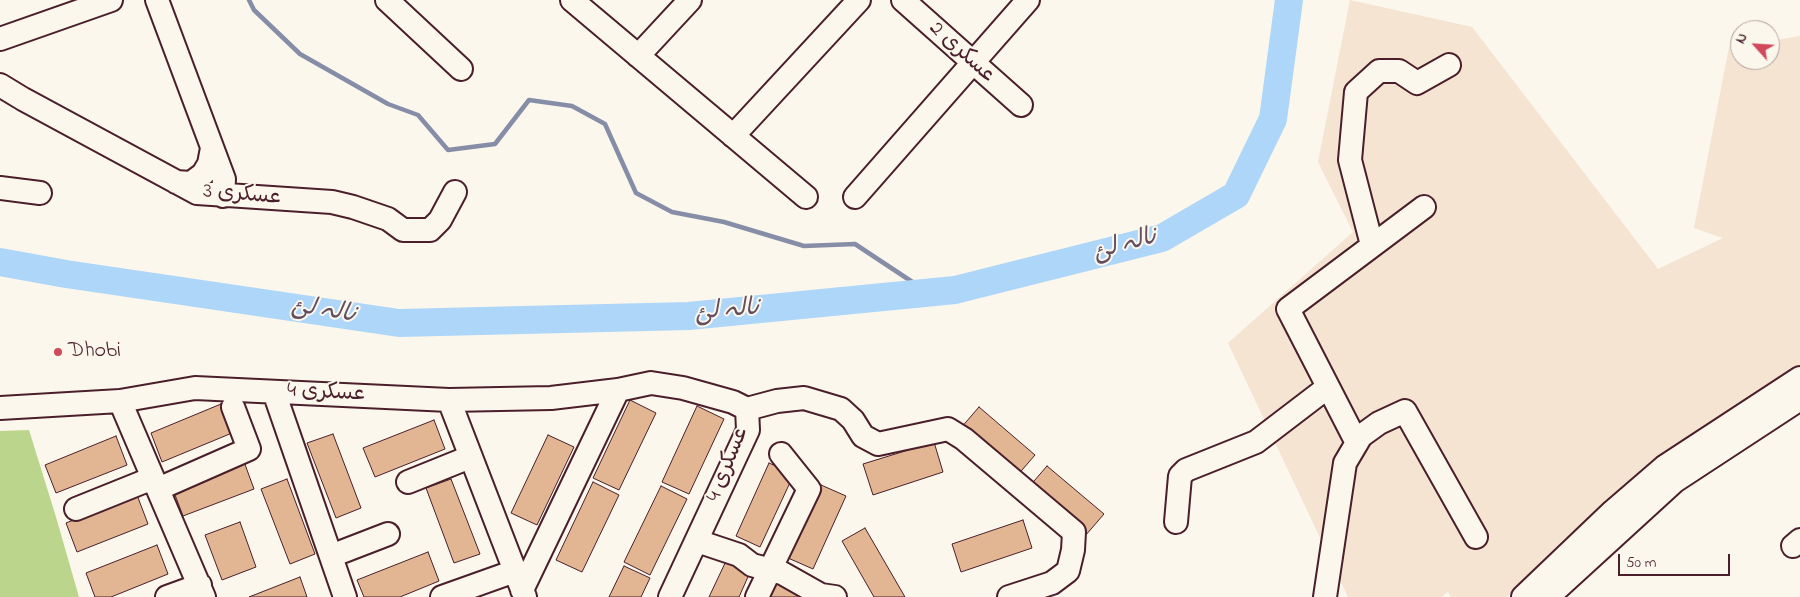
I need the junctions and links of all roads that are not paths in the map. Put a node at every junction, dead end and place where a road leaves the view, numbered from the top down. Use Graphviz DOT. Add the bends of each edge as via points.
graph roads {
  1 [pos="111,0"];
  2 [pos="157,0"];
  3 [pos="387,0"];
  4 [pos="572,0"];
  5 [pos="690,0"];
  6 [pos="859,0"];
  7 [pos="902,0"];
  8 [pos="1028,0"];
  9 [pos="0,39"];
  10 [pos="638,56"];
  11 [pos="973,64"];
  12 [pos="1449,65"];
  13 [pos="461,69"];
  14 [pos="0,85"];
  15 [pos="1021,105"];
  16 [pos="733,136"];
  17 [pos="212,148"];
  18 [pos="176,182"];
  19 [pos="0,188"];
  20 [pos="455,192"];
  21 [pos="40,193"];
  22 [pos="223,196"];
  23 [pos="806,197"];
  24 [pos="854,197"];
  25 [pos="1424,207"];
  26 [pos="1372,245"];
  27 [pos="1800,378"];
  28 [pos="1328,387"];
  29 [pos="618,390"];
  30 [pos="274,392"];
  31 [pos="1800,399"];
  32 [pos="449,400"];
  33 [pos="120,401"];
  34 [pos="233,406"];
  35 [pos="0,408"];
  36 [pos="746,409"];
  37 [pos="1357,443"];
  38 [pos="781,454"];
  39 [pos="470,457"];
  40 [pos="408,482"];
  41 [pos="156,484"];
  42 [pos="76,509"];
  43 [pos="1176,522"];
  44 [pos="388,534"];
  45 [pos="1476,536"];
  46 [pos="697,541"];
  47 [pos="331,556"];
  48 [pos="769,571"];
  49 [pos="521,586"];
  50 [pos="202,591"];
  51 [pos="167,597"];
  52 [pos="345,597"];
  53 [pos="442,597"];
  54 [pos="670,597"];
  55 [pos="757,597"];
  56 [pos="835,597"];
  57 [pos="1010,597"];
  58 [pos="1325,597"];
  59 [pos="1523,597"];
  60 [pos="1548,597"];
  1 -- 9 [label="street"];
  2 -- 17 [label="street"];
  3 -- 13 [label="street"];
  4 -- 10 [label="street"];
  5 -- 10 [label="street"];
  6 -- 16 [label="street"];
  7 -- 11 [label="street, عسکری 2"];
  8 -- 11 [label="street"];
  10 -- 16 [label="street"];
  11 -- 15 [label="street, عسکری 2"];
  11 -- 24 [label="street"];
  12 -- 26 [label="street" via="1417,83 1399,70 1379,71 1356,92 1350,160"];
  14 -- 18 [label="street, عسکری 3"];
  16 -- 23 [label="street"];
  17 -- 18 [label="street" via="203,174 191,183"];
  17 -- 22 [label="street" via="224,179"];
  18 -- 22 [label="street, عسکری 3" via="197,193"];
  19 -- 21 [label="street"];
  20 -- 22 [label="street, عسکری 3" via="440,220 430,230 403,230 388,219 346,205"];
  25 -- 26 [label="street"];
  26 -- 28 [label="street" via="1288,309"];
  27 -- 59 [label="street" via="1664,468 1613,511"];
  28 -- 37 [label="street"];
  28 -- 43 [label="street" via="1256,442 1186,470 1180,476"];
  29 -- 32 [label="street, عسکری 4" via="551,398"];
  29 -- 36 [label="street, عسکری 4" via="659,385 733,402"];
  29 -- 49 [label="street"];
  30 -- 32 [label="street, عسکری 4"];
  30 -- 33 [label="street, عسکری 4" via="195,388"];
  30 -- 47 [label="street"];
  31 -- 60 [label="street" via="1675,482"];
  32 -- 39 [label="street"];
  33 -- 35 [label="street, عسکری 4"];
  33 -- 41 [label="street"];
  34 -- 41 [label="street" via="249,449"];
  36 -- 46 [label="street, عسکری 4" via="748,430"];
  36 -- 57 [label="street" via="804,398 841,409 863,436 878,444 948,429 964,439 1074,532 1068,571 1052,583"];
  37 -- 45 [label="street" via="1379,423 1405,411"];
  37 -- 58 [label="street" via="1345,463"];
  38 -- 48 [label="street" via="809,489"];
  39 -- 40 [label="street"];
  39 -- 49 [label="street"];
  41 -- 42 [label="street"];
  41 -- 50 [label="street"];
  44 -- 47 [label="street"];
  46 -- 48 [label="street" via="740,555 752,565"];
  46 -- 54 [label="street, عسکری 4"];
  47 -- 52 [label="street"];
  48 -- 55 [label="street"];
  48 -- 56 [label="street" via="782,573 821,596"];
  49 -- 53 [label="street"];
  50 -- 51 [label="street"];
}
